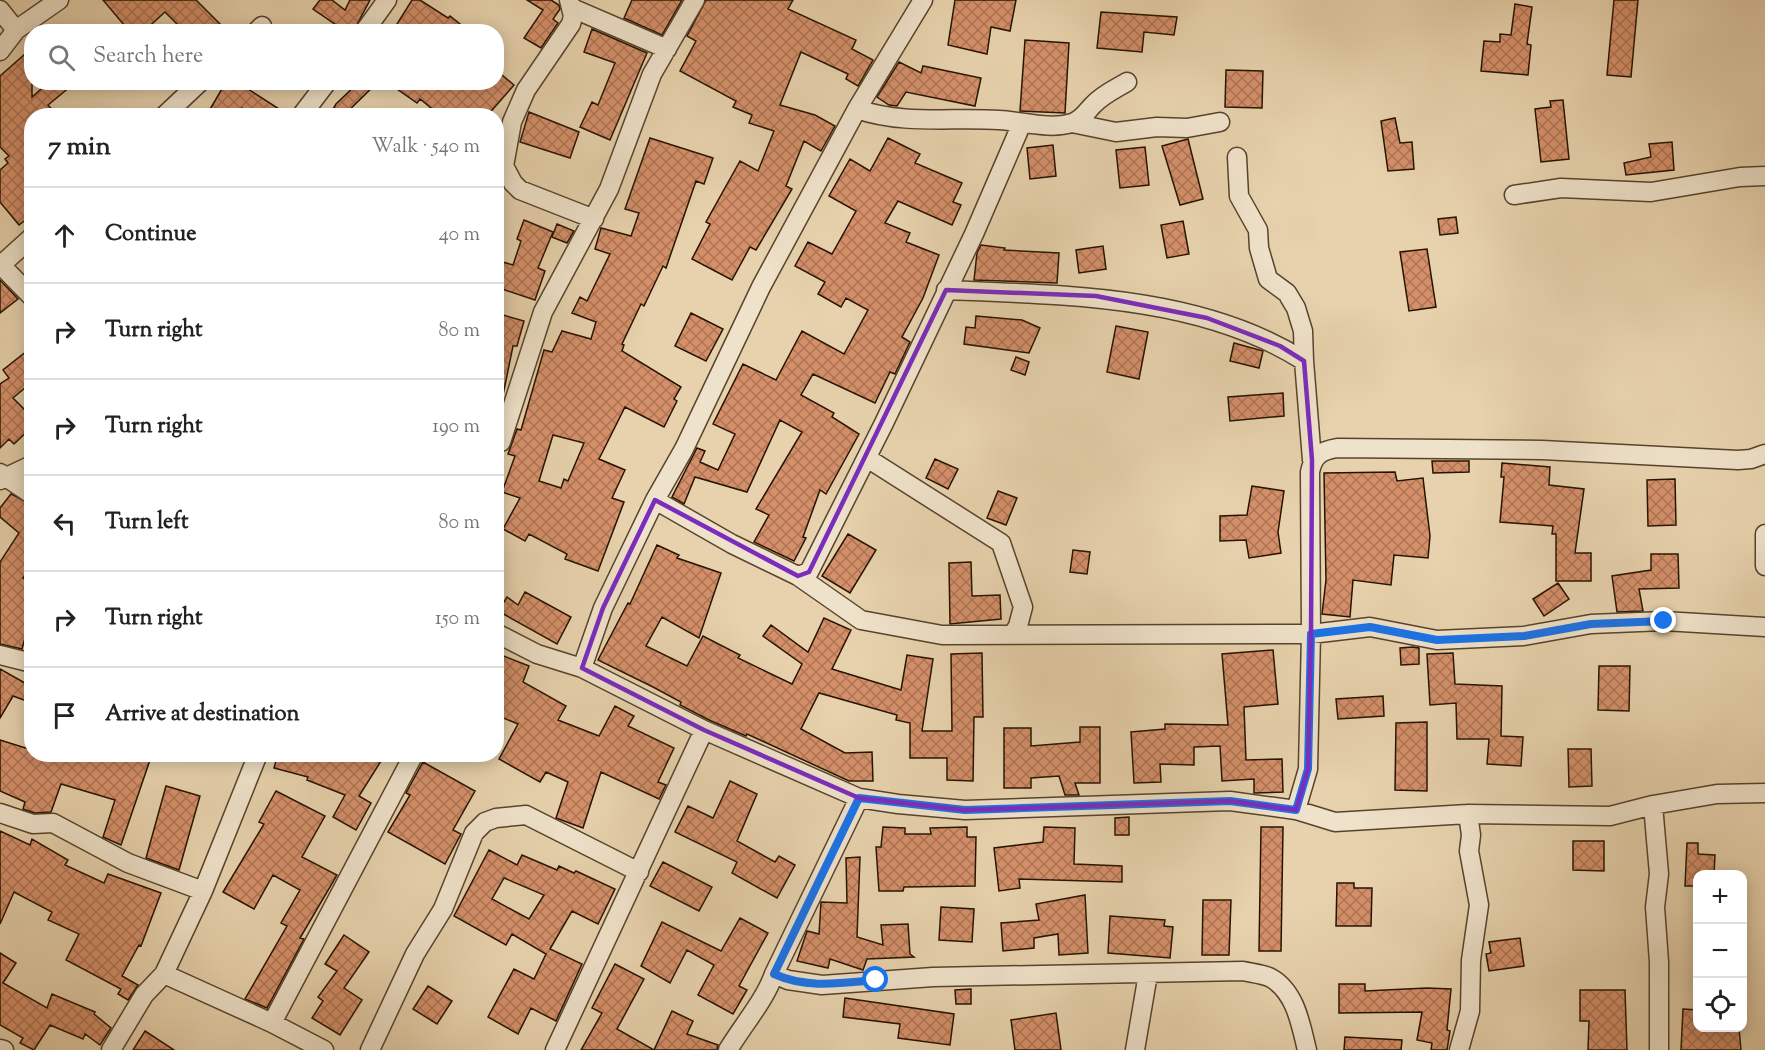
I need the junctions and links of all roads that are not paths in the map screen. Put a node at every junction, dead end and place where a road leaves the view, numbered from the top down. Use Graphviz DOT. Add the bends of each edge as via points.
graph roads {
  1 [pos="59,0"];
  2 [pos="387,0"];
  3 [pos="695,0"];
  4 [pos="923,0"];
  5 [pos="570,4"];
  6 [pos="0,10"];
  7 [pos="24,24"];
  8 [pos="25,24"];
  9 [pos="370,24"];
  10 [pos="16,30"];
  11 [pos="667,49"];
  12 [pos="0,51"];
  13 [pos="1127,82"];
  14 [pos="192,90"];
  15 [pos="321,90"];
  16 [pos="172,108"];
  17 [pos="307,108"];
  18 [pos="857,109"];
  19 [pos="1220,122"];
  20 [pos="1022,123"];
  21 [pos="1072,123"];
  22 [pos="1237,158"];
  23 [pos="1765,176"];
  24 [pos="1514,195"];
  25 [pos="594,219"];
  26 [pos="24,244"];
  27 [pos="0,265"];
  28 [pos="24,289"];
  29 [pos="946,290"];
  30 [pos="1304,361"];
  31 [pos="504,433"];
  32 [pos="1765,454"];
  33 [pos="867,458"];
  34 [pos="1312,460"];
  35 [pos="24,469"];
  36 [pos="1,476"];
  37 [pos="24,489"];
  38 [pos="655,500"];
  39 [pos="1765,534"];
  40 [pos="1765,566"];
  41 [pos="798,576"];
  42 [pos="1765,627"];
  43 [pos="1013,634"];
  44 [pos="1311,634"];
  45 [pos="504,637"];
  46 [pos="0,655"];
  47 [pos="24,661"];
  48 [pos="582,668"];
  49 [pos="704,730"];
  50 [pos="255,762"];
  51 [pos="410,762"];
  52 [pos="1765,793"];
  53 [pos="859,798"];
  54 [pos="1653,805"];
  55 [pos="1296,810"];
  56 [pos="0,813"];
  57 [pos="1467,814"];
  58 [pos="639,872"];
  59 [pos="203,891"];
  60 [pos="164,974"];
  61 [pos="774,974"];
  62 [pos="1148,974"];
  63 [pos="272,1023"];
  64 [pos="111,1050"];
  65 [pos="324,1050"];
  66 [pos="370,1050"];
  67 [pos="555,1050"];
  68 [pos="728,1050"];
  69 [pos="1135,1050"];
  70 [pos="1307,1050"];
  71 [pos="1459,1050"];
  72 [pos="1659,1050"];
  1 -- 8 [label="street"];
  2 -- 9 [label="street"];
  3 -- 11 [label="street"];
  4 -- 18 [label="street"];
  5 -- 11 [label="street"];
  5 -- 25 [label="street" via="571,24 526,90 512,122 504,166 520,190"];
  6 -- 10 [label="street"];
  7 -- 10 [label="street"];
  10 -- 12 [label="street"];
  11 -- 25 [label="street" via="652,74"];
  13 -- 21 [label="street"];
  14 -- 16 [label="street"];
  15 -- 17 [label="street"];
  18 -- 20 [label="street" via="912,120"];
  18 -- 38 [label="street" via="761,287 684,449"];
  19 -- 21 [label="street" via="1116,132"];
  20 -- 21 [label="street"];
  20 -- 29 [label="street"];
  22 -- 30 [label="street" via="1239,196 1258,230 1268,279 1287,293 1296,308 1303,331"];
  23 -- 24 [label="street" via="1651,192 1561,188"];
  25 -- 31 [label="street" via="543,312"];
  26 -- 27 [label="street"];
  27 -- 28 [label="street"];
  29 -- 30 [label="street" via="1096,297 1196,316 1280,346"];
  29 -- 33 [label="street"];
  30 -- 34 [label="street"];
  32 -- 34 [label="street" via="1738,460 1542,450 1336,448"];
  33 -- 41 [label="street" via="809,572"];
  33 -- 43 [label="street" via="1001,543 1023,608"];
  34 -- 44 [label="street"];
  35 -- 36 [label="street"];
  36 -- 37 [label="street"];
  38 -- 41 [label="street"];
  38 -- 48 [label="street" via="603,608"];
  39 -- 40 [label="street"];
  41 -- 43 [label="street" via="861,621 942,635"];
  42 -- 44 [label="street" via="1664,621 1591,624 1524,636 1437,640 1370,627"];
  43 -- 44 [label="street"];
  44 -- 55 [label="street" via="1308,769"];
  45 -- 48 [label="street" via="537,654"];
  46 -- 47 [label="street"];
  48 -- 49 [label="street"];
  49 -- 53 [label="street"];
  49 -- 58 [label="street"];
  50 -- 59 [label="street"];
  51 -- 63 [label="street"];
  52 -- 54 [label="street" via="1716,794"];
  53 -- 55 [label="street" via="965,810 1230,801"];
  53 -- 61 [label="street"];
  54 -- 57 [label="street" via="1610,816"];
  54 -- 72 [label="street" via="1659,874 1655,907"];
  55 -- 57 [label="street" via="1335,822"];
  56 -- 59 [label="street" via="33,824 53,824 128,863"];
  57 -- 71 [label="street" via="1479,905 1471,960 1470,1011"];
  58 -- 66 [label="street" via="526,815 485,822 474,833 443,909 415,954"];
  58 -- 67 [label="street"];
  59 -- 60 [label="street"];
  60 -- 63 [label="street"];
  60 -- 64 [label="street" via="144,995"];
  61 -- 62 [label="street" via="788,981 822,985 933,977"];
  61 -- 68 [label="street" via="768,993"];
  62 -- 69 [label="street"];
  62 -- 70 [label="street" via="1244,971 1271,978 1286,990 1294,1005"];
  63 -- 65 [label="street"];
}
